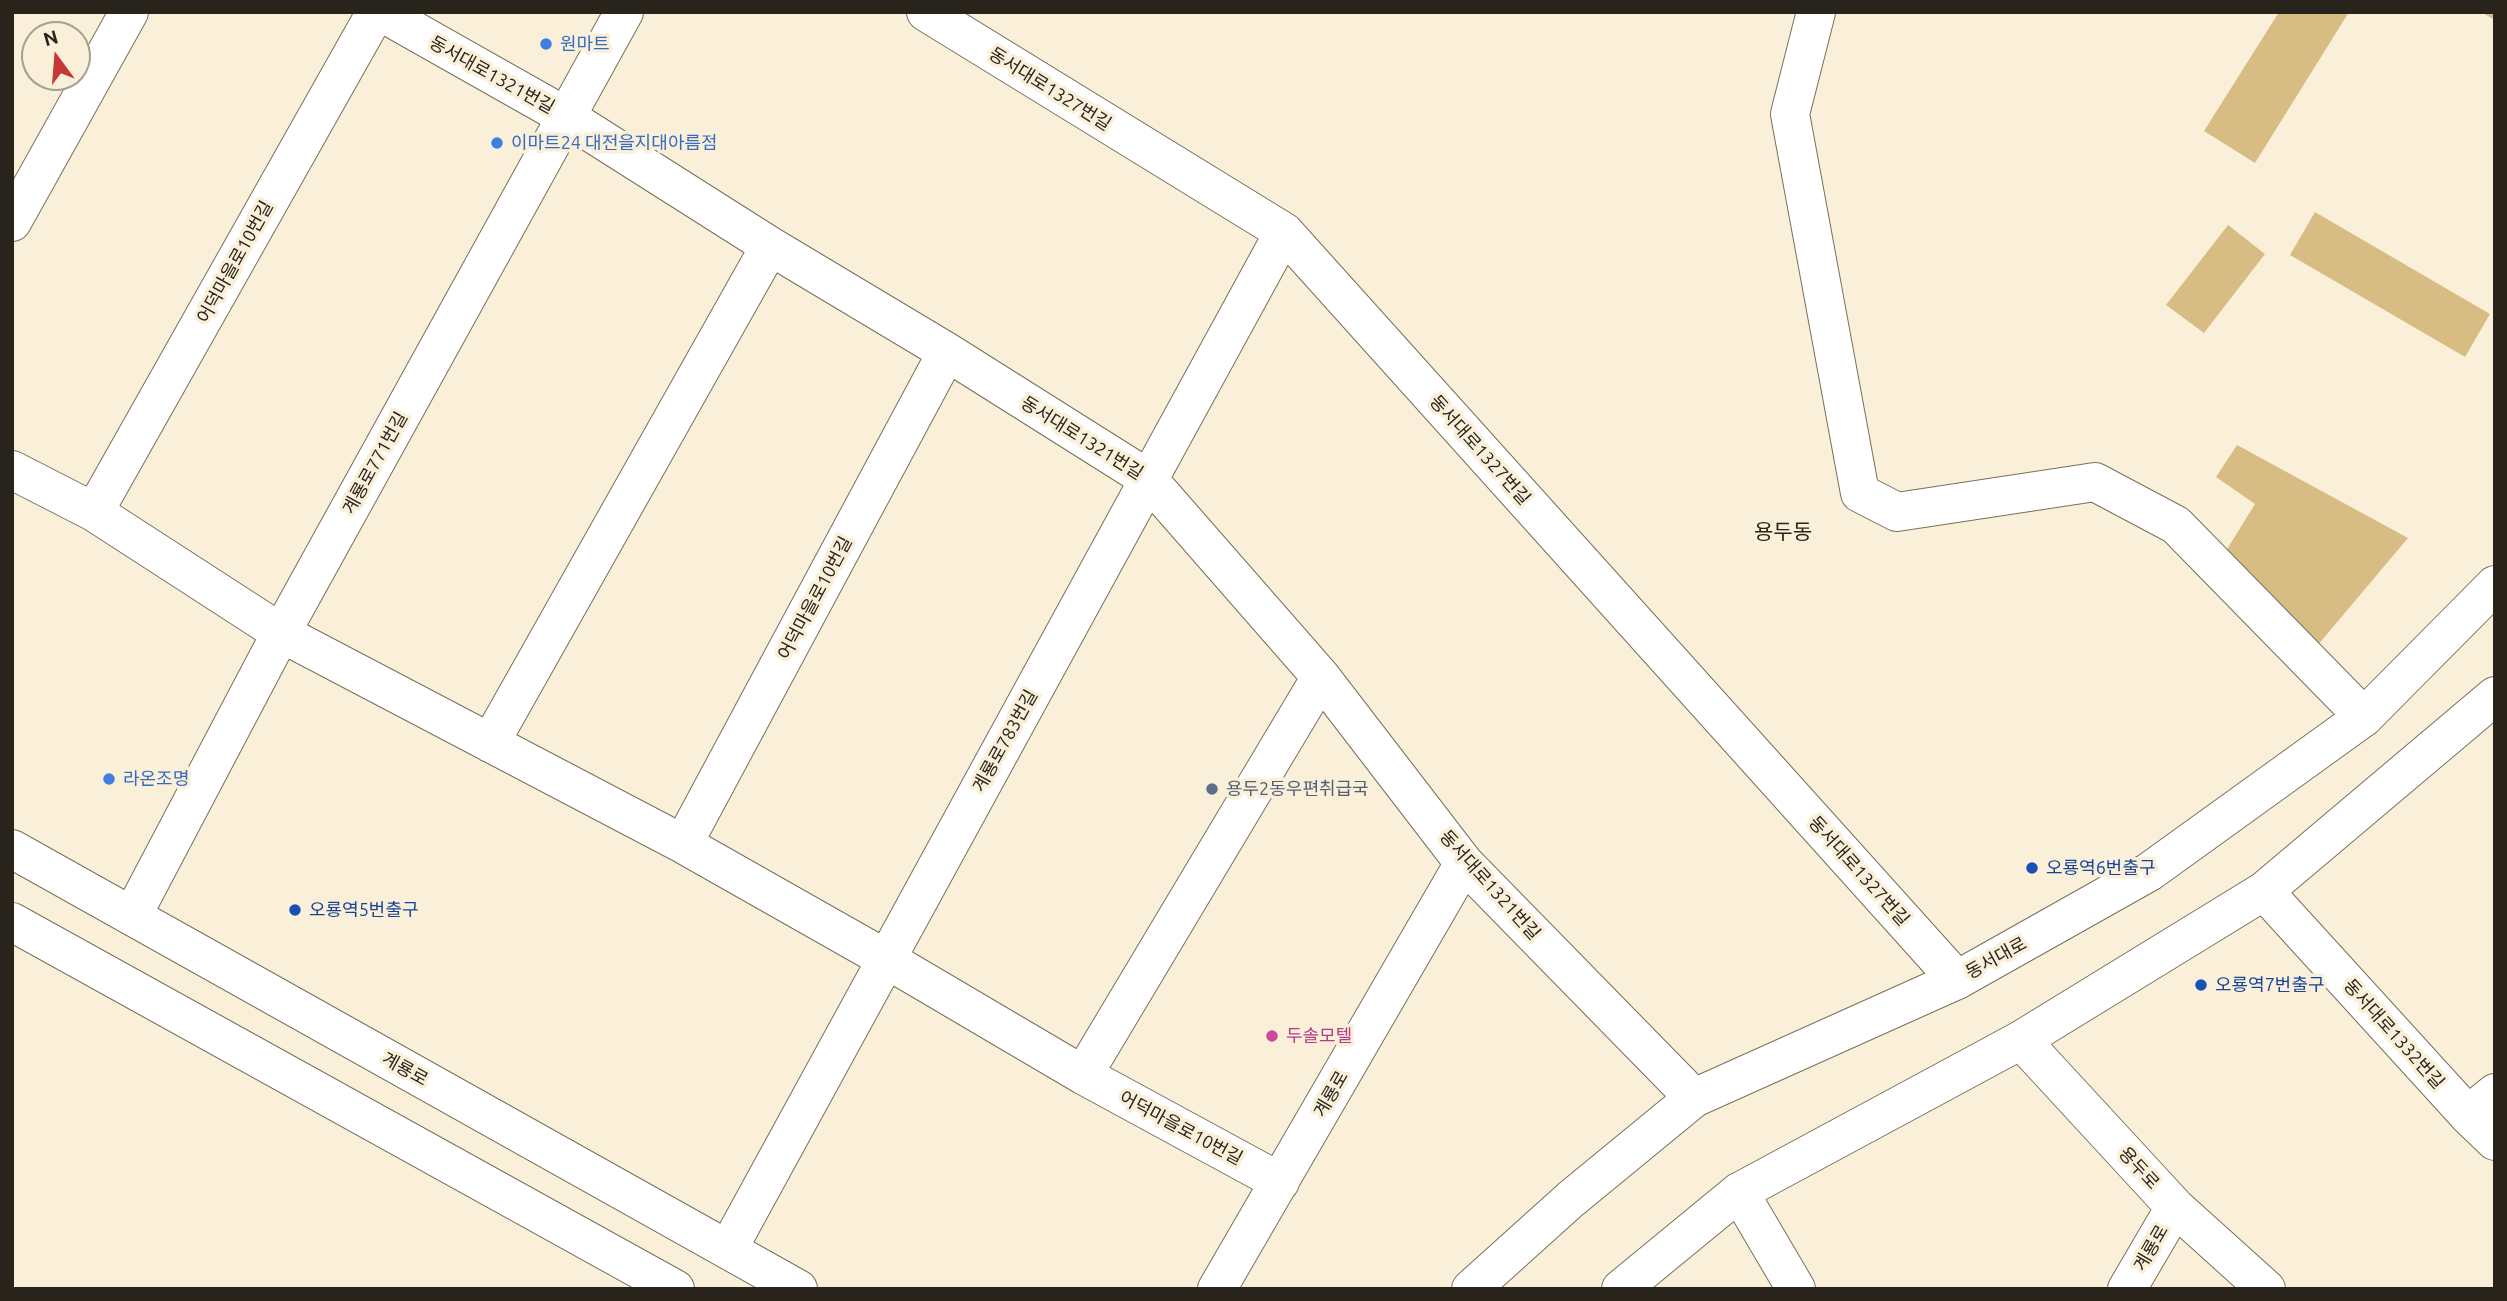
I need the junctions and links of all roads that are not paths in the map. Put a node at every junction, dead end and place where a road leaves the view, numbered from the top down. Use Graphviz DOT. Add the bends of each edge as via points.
graph roads {
  1 [pos="129,12"];
  2 [pos="379,12"];
  3 [pos="624,12"];
  4 [pos="926,12"];
  5 [pos="1816,12"];
  6 [pos="565,116"];
  7 [pos="12,222"];
  8 [pos="1284,232"];
  9 [pos="770,246"];
  10 [pos="947,352"];
  11 [pos="12,470"];
  12 [pos="1147,478"];
  13 [pos="94,512"];
  14 [pos="2495,585"];
  15 [pos="281,633"];
  16 [pos="1321,677"];
  17 [pos="2495,696"];
  18 [pos="2364,717"];
  19 [pos="490,743"];
  20 [pos="683,844"];
  21 [pos="12,849"];
  22 [pos="1464,863"];
  23 [pos="2264,891"];
  24 [pos="132,916"];
  25 [pos="12,922"];
  26 [pos="886,959"];
  27 [pos="1957,980"];
  28 [pos="2021,1040"];
  29 [pos="1083,1074"];
  30 [pos="1694,1098"];
  31 [pos="2486,1116"];
  32 [pos="1280,1182"];
  33 [pos="1739,1192"];
  34 [pos="2175,1207"];
  35 [pos="728,1250"];
  36 [pos="675,1289"];
  37 [pos="798,1289"];
  38 [pos="1217,1289"];
  39 [pos="1471,1289"];
  40 [pos="1621,1289"];
  41 [pos="1796,1289"];
  42 [pos="2127,1289"];
  43 [pos="2266,1289"];
  1 -- 7 [label="street"];
  2 -- 6 [label="street, 동서대로1321번길"];
  2 -- 13 [label="street, 어덕마을로10번길"];
  3 -- 6 [label="street, 계룡로771번길"];
  4 -- 8 [label="street, 동서대로1327번길"];
  5 -- 18 [label="street" via="1790,114 1860,493 1897,512 2095,482 2176,525"];
  6 -- 9 [label="street, 동서대로1321번길"];
  6 -- 15 [label="street, 계룡로771번길"];
  8 -- 12 [label="street, 계룡로783번길"];
  8 -- 27 [label="street, 동서대로1327번길"];
  9 -- 10 [label="street, 동서대로1321번길"];
  9 -- 19 [label="street"];
  10 -- 12 [label="street, 동서대로1321번길"];
  10 -- 20 [label="street, 어덕마을로10번길"];
  11 -- 13 [label="street, 어덕마을로10번길"];
  12 -- 16 [label="street, 동서대로1321번길"];
  12 -- 26 [label="street, 계룡로783번길"];
  13 -- 15 [label="street, 어덕마을로10번길"];
  14 -- 18 [label="street, 동서대로"];
  15 -- 19 [label="street, 어덕마을로10번길"];
  15 -- 24 [label="street, 계룡로771번길"];
  16 -- 22 [label="street, 동서대로1321번길"];
  16 -- 29 [label="street"];
  17 -- 23 [label="street"];
  18 -- 27 [label="street, 동서대로" via="2149,873"];
  19 -- 20 [label="street, 어덕마을로10번길"];
  20 -- 26 [label="street, 어덕마을로10번길"];
  21 -- 24 [label="street, 계룡로"];
  22 -- 30 [label="street, 동서대로1321번길"];
  22 -- 32 [label="street, 계룡로"];
  23 -- 28 [label="street"];
  23 -- 31 [label="street, 동서대로1332번길"];
  24 -- 35 [label="street, 계룡로"];
  25 -- 36 [label="street"];
  26 -- 29 [label="street, 어덕마을로10번길"];
  26 -- 35 [label="street, 계룡로783번길"];
  27 -- 30 [label="street, 동서대로"];
  28 -- 33 [label="street"];
  28 -- 34 [label="street, 용두로"];
  29 -- 32 [label="street, 어덕마을로10번길"];
  30 -- 39 [label="street, 동서대로"];
  32 -- 38 [label="street, 계룡로"];
  33 -- 40 [label="street"];
  33 -- 41 [label="street"];
  34 -- 42 [label="street, 계룡로"];
  34 -- 43 [label="street, 용두로"];
  35 -- 37 [label="street, 계룡로"];
}
